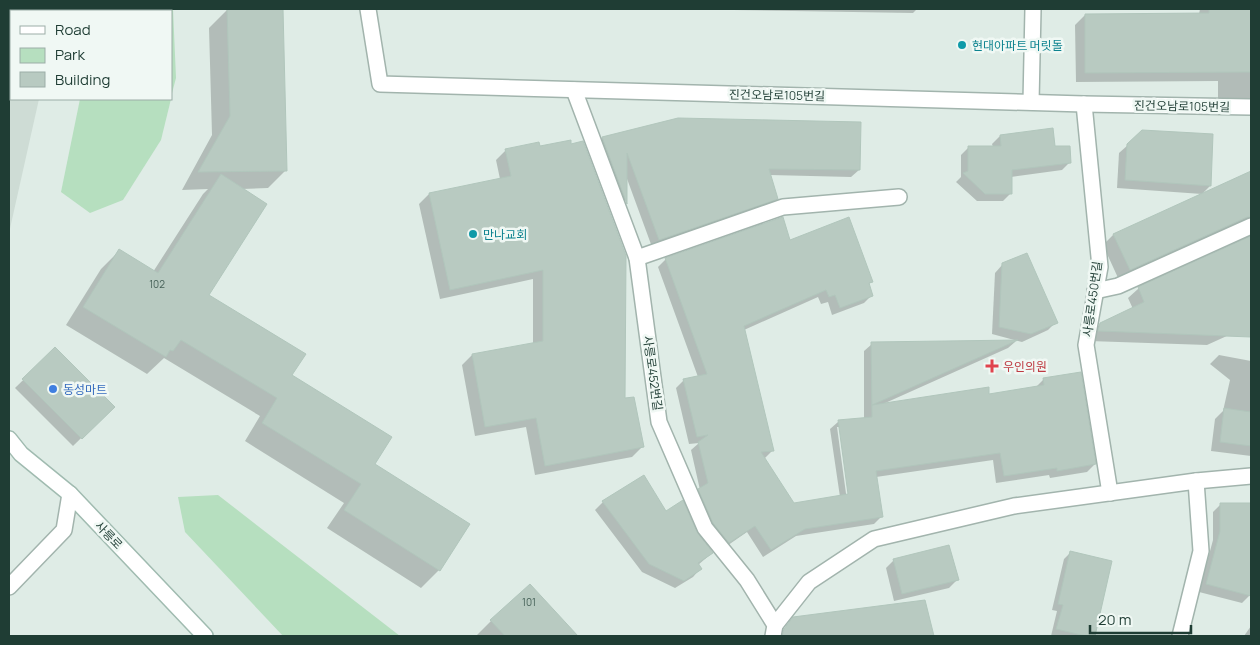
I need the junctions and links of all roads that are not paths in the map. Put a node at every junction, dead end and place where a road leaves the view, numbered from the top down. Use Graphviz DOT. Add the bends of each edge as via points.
graph roads {
  1 [pos="368,9"];
  2 [pos="1033,9"];
  3 [pos="574,90"];
  4 [pos="1031,102"];
  5 [pos="1084,104"];
  6 [pos="1251,107"];
  7 [pos="899,197"];
  8 [pos="1251,226"];
  9 [pos="637,258"];
  10 [pos="1095,291"];
  11 [pos="9,439"];
  12 [pos="1251,476"];
  13 [pos="1196,481"];
  14 [pos="1110,493"];
  15 [pos="70,494"];
  16 [pos="9,587"];
  17 [pos="774,631"];
  18 [pos="205,636"];
  19 [pos="1180,636"];
  1 -- 3 [label="street, 진건오남로105번길" via="380,84"];
  2 -- 4 [label="street"];
  3 -- 4 [label="street, 진건오남로105번길"];
  3 -- 9 [label="street, 사릉로452번길"];
  4 -- 5 [label="street, 진건오남로105번길"];
  5 -- 6 [label="street, 진건오남로105번길"];
  5 -- 10 [label="street, 사릉로450번길" via="1100,267"];
  7 -- 9 [label="street" via="783,207"];
  8 -- 10 [label="street" via="1118,286"];
  9 -- 17 [label="street, 사릉로452번길" via="659,422 705,528 747,580"];
  10 -- 14 [label="street, 사릉로450번길" via="1086,345"];
  11 -- 15 [label="street, 사릉로" via="21,454"];
  12 -- 13 [label="street"];
  13 -- 14 [label="street"];
  13 -- 19 [label="street" via="1201,552"];
  14 -- 17 [label="street" via="1014,506 874,539 809,582"];
  15 -- 16 [label="street" via="64,530"];
  15 -- 18 [label="street, 사릉로"];
}
